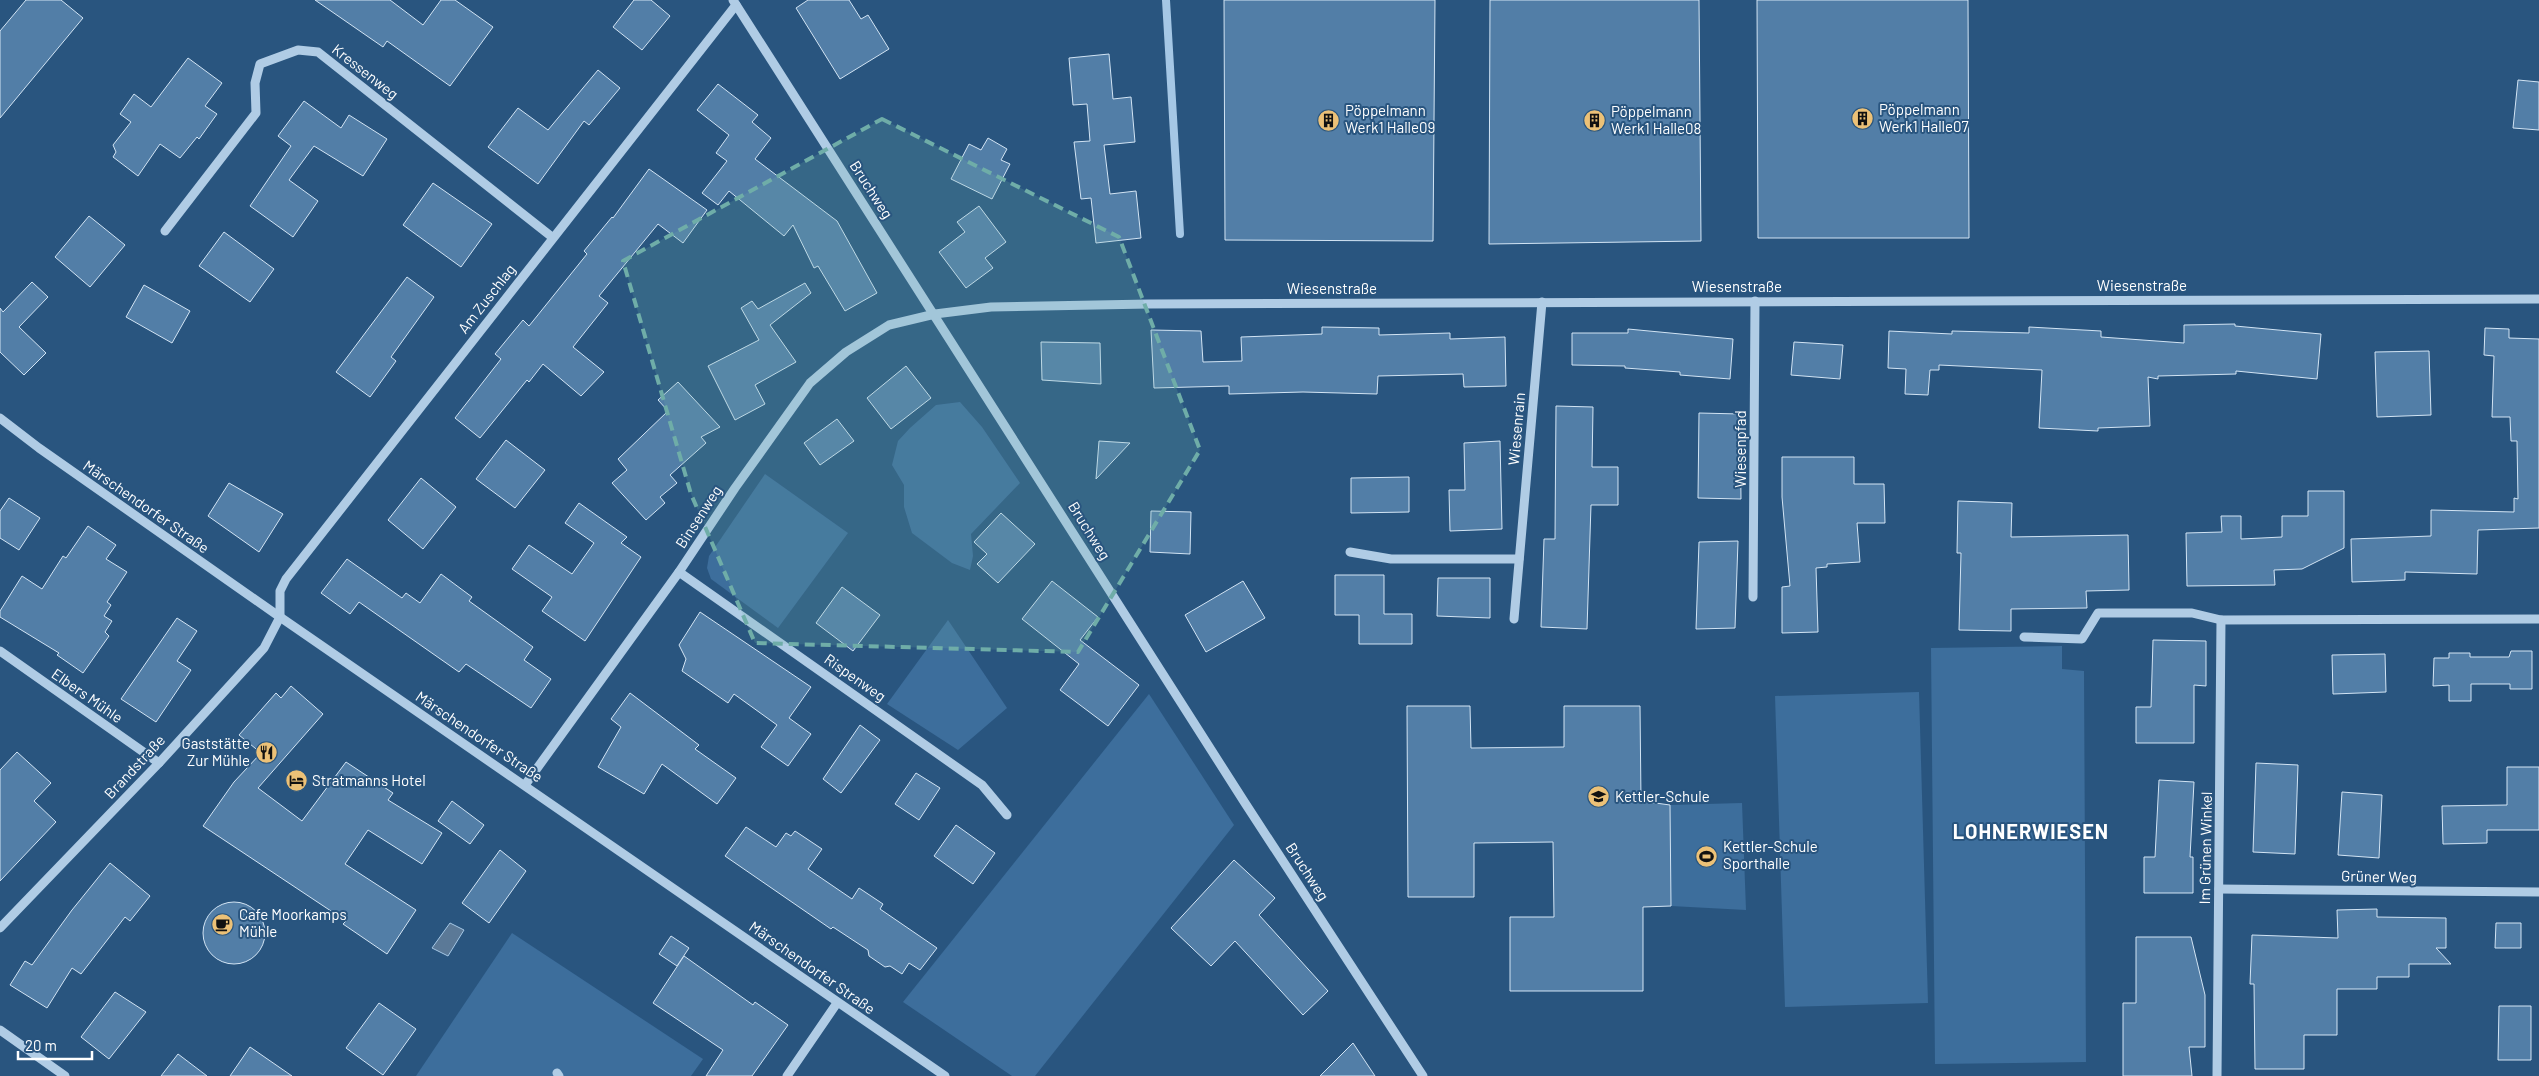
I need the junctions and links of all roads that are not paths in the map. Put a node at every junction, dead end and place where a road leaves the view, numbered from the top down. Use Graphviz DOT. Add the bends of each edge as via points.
graph roads {
  1 [pos="735,3"];
  2 [pos="165,231"];
  3 [pos="552,237"];
  4 [pos="2539,299"];
  5 [pos="1755,301"];
  6 [pos="1542,302"];
  7 [pos="935,314"];
  8 [pos="0,418"];
  9 [pos="1350,552"];
  10 [pos="1519,559"];
  11 [pos="680,572"];
  12 [pos="1753,597"];
  13 [pos="280,617"];
  14 [pos="1514,619"];
  15 [pos="2221,620"];
  16 [pos="2539,620"];
  17 [pos="2024,636"];
  18 [pos="0,651"];
  19 [pos="159,763"];
  20 [pos="526,785"];
  21 [pos="1007,815"];
  22 [pos="2219,889"];
  23 [pos="2539,892"];
  24 [pos="0,928"];
  25 [pos="837,1003"];
  26 [pos="0,1030"];
  27 [pos="65,1076"];
  28 [pos="787,1076"];
  29 [pos="945,1076"];
  30 [pos="1423,1076"];
  31 [pos="2217,1076"];
  1 -- 3 [label="street, Am Zuschlag"];
  1 -- 7 [label="street, Bruchweg"];
  2 -- 3 [label="street, Kressenweg" via="256,113 255,83 260,64 298,50 318,52"];
  3 -- 13 [label="street, Am Zuschlag" via="286,578 280,591"];
  4 -- 5 [label="street, Wiesenstraße"];
  5 -- 6 [label="street, Wiesenstraße"];
  5 -- 12 [label="street, Wiesenpfad"];
  6 -- 7 [label="street, Wiesenstraße" via="991,307"];
  6 -- 10 [label="street, Wiesenrain"];
  7 -- 11 [label="street, Binsenweg" via="888,325 846,352 810,383 734,488"];
  7 -- 30 [label="street, Bruchweg" via="1245,804"];
  8 -- 13 [label="street, Märschendorfer Straße"];
  9 -- 10 [label="street" via="1391,559"];
  10 -- 14 [label="street, Wiesenrain"];
  11 -- 20 [label="street, Binsenweg"];
  11 -- 21 [label="street, Rispenweg" via="982,785"];
  13 -- 19 [label="street, Brandstraße" via="264,648"];
  13 -- 20 [label="street, Märschendorfer Straße"];
  15 -- 16 [label="street"];
  15 -- 17 [label="street" via="2192,613 2098,614 2082,639"];
  15 -- 22 [label="street, Im Grünen Winkel"];
  18 -- 19 [label="street, Elbers Mühle"];
  19 -- 24 [label="street, Brandstraße"];
  20 -- 25 [label="street, Märschendorfer Straße"];
  22 -- 23 [label="street, Grüner Weg"];
  22 -- 31 [label="street, Im Grünen Winkel"];
  25 -- 28 [label="street"];
  25 -- 29 [label="street, Märschendorfer Straße"];
  26 -- 27 [label="street"];
}
